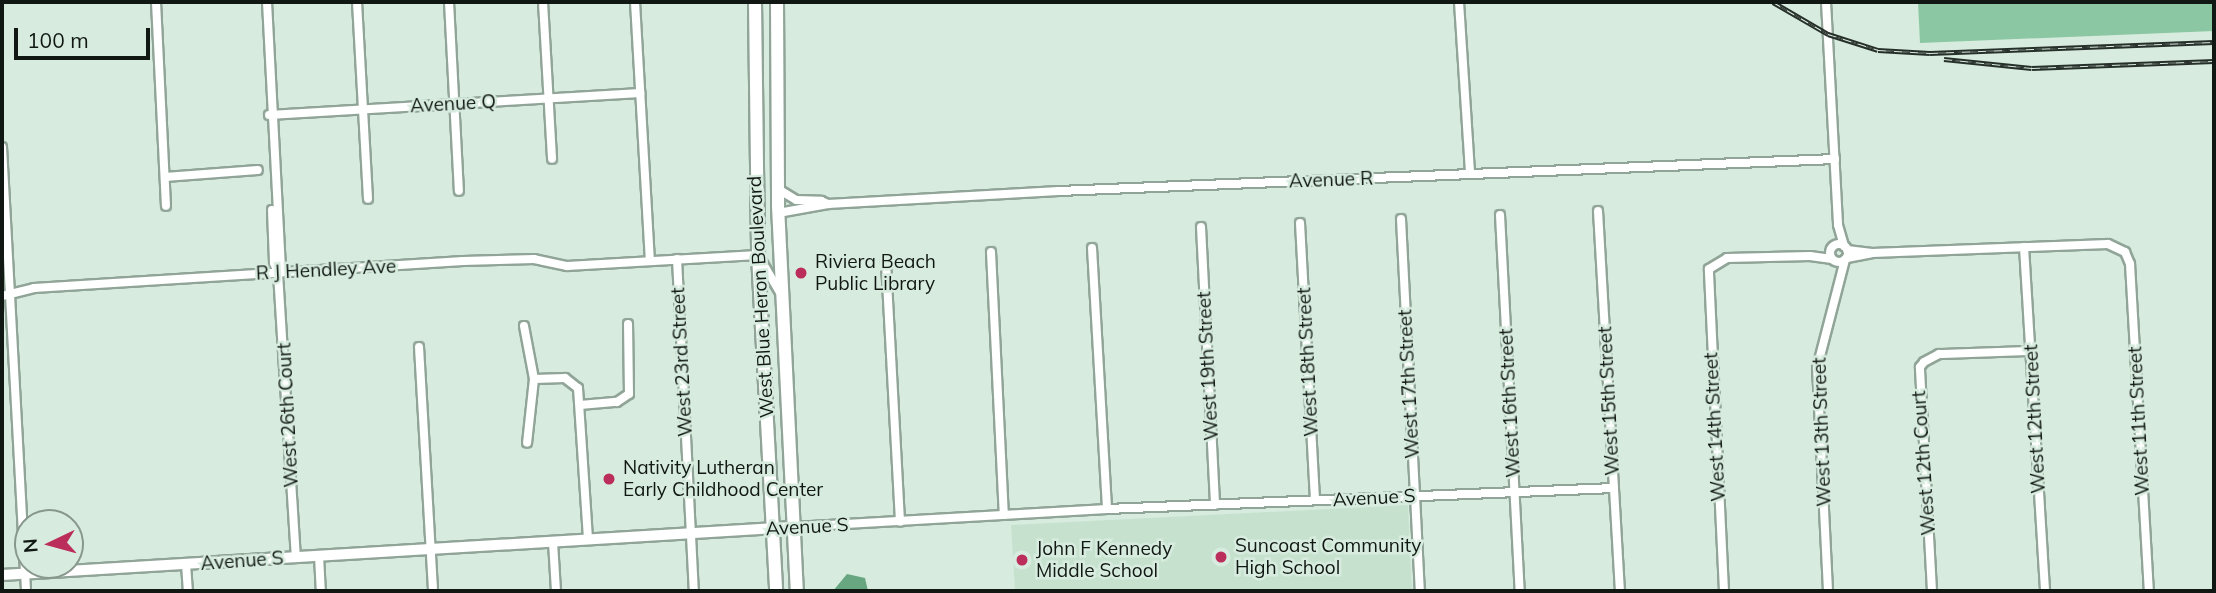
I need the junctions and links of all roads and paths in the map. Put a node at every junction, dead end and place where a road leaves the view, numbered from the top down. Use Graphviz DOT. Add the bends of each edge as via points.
graph roads {
  1 [pos="156,2"];
  2 [pos="264,2"];
  3 [pos="357,2"];
  4 [pos="449,2"];
  5 [pos="543,2"];
  6 [pos="635,2"];
  7 [pos="755,2"];
  8 [pos="777,2"];
  9 [pos="1459,2"];
  10 [pos="1826,2"];
  11 [pos="640,93"];
  12 [pos="548,98"];
  13 [pos="454,104"];
  14 [pos="363,110"];
  15 [pos="270,115"];
  16 [pos="2,147"];
  17 [pos="552,159"];
  18 [pos="1835,159"];
  19 [pos="258,170"];
  20 [pos="1470,174"];
  21 [pos="165,177"];
  22 [pos="778,189"];
  23 [pos="459,191"];
  24 [pos="368,199"];
  25 [pos="828,204"];
  26 [pos="166,206"];
  27 [pos="1598,211"];
  28 [pos="778,213"];
  29 [pos="1500,215"];
  30 [pos="1401,219"];
  31 [pos="1300,223"];
  32 [pos="1838,225"];
  33 [pos="1201,226"];
  34 [pos="1832,247"];
  35 [pos="2024,247"];
  36 [pos="1092,248"];
  37 [pos="991,251"];
  38 [pos="1846,253"];
  39 [pos="758,255"];
  40 [pos="1811,256"];
  41 [pos="677,259"];
  42 [pos="1833,260"];
  43 [pos="650,261"];
  44 [pos="886,263"];
  45 [pos="278,273"];
  46 [pos="1839,276"];
  47 [pos="5,294"];
  48 [pos="782,299"];
  49 [pos="628,324"];
  50 [pos="524,326"];
  51 [pos="419,347"];
  52 [pos="2031,351"];
  53 [pos="534,379"];
  54 [pos="580,405"];
  55 [pos="527,443"];
  56 [pos="1614,488"];
  57 [pos="1515,492"];
  58 [pos="1415,496"];
  59 [pos="1315,500"];
  60 [pos="1215,505"];
  61 [pos="21,509"];
  62 [pos="1107,509"];
  63 [pos="1004,515"];
  64 [pos="900,522"];
  65 [pos="793,527"];
  66 [pos="772,529"];
  67 [pos="691,534"];
  68 [pos="588,540"];
  69 [pos="553,542"];
  70 [pos="430,550"];
  71 [pos="319,556"];
  72 [pos="296,557"];
  73 [pos="186,564"];
  74 [pos="84,570"];
  75 [pos="188,591"];
  76 [pos="321,591"];
  77 [pos="433,591"];
  78 [pos="556,591"];
  79 [pos="694,591"];
  80 [pos="776,591"];
  81 [pos="797,591"];
  82 [pos="1420,591"];
  83 [pos="1520,591"];
  84 [pos="1620,591"];
  85 [pos="1724,591"];
  86 [pos="1828,591"];
  87 [pos="1932,591"];
  88 [pos="2045,591"];
  89 [pos="2149,591"];
  1 -- 21 [label="street"];
  2 -- 15 [label="street, West 26th Court"];
  3 -- 14 [label="street"];
  4 -- 13 [label="street"];
  5 -- 12 [label="street"];
  6 -- 11 [label="street"];
  7 -- 39 [label="main road, West Blue Heron Boulevard"];
  8 -- 22 [label="main road, West Blue Heron Boulevard"];
  9 -- 20 [label="street"];
  10 -- 18 [label="street"];
  11 -- 12 [label="street, Avenue Q"];
  11 -- 43 [label="street"];
  12 -- 13 [label="street, Avenue Q"];
  12 -- 17 [label="street"];
  13 -- 14 [label="street, Avenue Q"];
  13 -- 23 [label="street"];
  14 -- 15 [label="street, Avenue Q"];
  14 -- 24 [label="street"];
  15 -- 45 [label="street, West 26th Court"];
  16 -- 47 [label="street"];
  18 -- 20 [label="street, Avenue R"];
  18 -- 32 [label="street"];
  19 -- 21 [label="street"];
  20 -- 25 [label="street, Avenue R"];
  21 -- 26 [label="street"];
  22 -- 25 [label="street, Avenue R" via="796,200"];
  22 -- 28 [label="main road, West Blue Heron Boulevard"];
  25 -- 28 [label="street, Avenue R"];
  27 -- 56 [label="street, West 15th Street"];
  28 -- 48 [label="main road, West Blue Heron Boulevard"];
  29 -- 57 [label="street, West 16th Street"];
  30 -- 58 [label="street, West 17th Street"];
  31 -- 59 [label="street, West 18th Street"];
  32 -- 34 [label="street"];
  32 -- 38 [label="street"];
  33 -- 60 [label="street, West 19th Street"];
  34 -- 38 [label="street"];
  34 -- 40 [label="street"];
  34 -- 42 [label="street, West 13th Street"];
  35 -- 38 [label="street"];
  35 -- 52 [label="street, West 12th Street"];
  35 -- 89 [label="street, West 11th Street" via="2108,244 2125,252 2130,264"];
  36 -- 62 [label="street"];
  37 -- 63 [label="street"];
  38 -- 42 [label="street"];
  38 -- 46 [label="street, West 13th Street"];
  39 -- 41 [label="street"];
  39 -- 48 [label="street"];
  39 -- 66 [label="main road, West Blue Heron Boulevard"];
  40 -- 42 [label="street"];
  40 -- 85 [label="street, West 14th Street" via="1727,258 1713,264 1707,276"];
  41 -- 43 [label="street"];
  41 -- 67 [label="street, West 23rd Street"];
  42 -- 46 [label="street, West 13th Street"];
  43 -- 45 [label="street, R J Hendley Ave" via="568,266 512,259"];
  44 -- 64 [label="street"];
  45 -- 47 [label="street, R J Hendley Ave" via="34,288"];
  45 -- 72 [label="street, West 26th Court"];
  46 -- 86 [label="street, West 13th Street" via="1817,368"];
  47 -- 61 [label="street"];
  48 -- 65 [label="main road, West Blue Heron Boulevard"];
  49 -- 54 [label="street" via="629,394 617,402"];
  50 -- 53 [label="street"];
  51 -- 70 [label="street"];
  52 -- 87 [label="street, West 12th Court" via="1939,354 1920,367"];
  52 -- 88 [label="street, West 12th Street"];
  53 -- 54 [label="street" via="568,379 578,388"];
  53 -- 55 [label="street"];
  54 -- 68 [label="street"];
  56 -- 57 [label="street, Avenue S"];
  56 -- 84 [label="street, West 15th Street"];
  57 -- 58 [label="street, Avenue S"];
  57 -- 83 [label="street, West 16th Street"];
  58 -- 59 [label="street, Avenue S"];
  58 -- 82 [label="street, West 17th Street"];
  59 -- 60 [label="street, Avenue S"];
  60 -- 62 [label="street, Avenue S"];
  62 -- 63 [label="street, Avenue S"];
  63 -- 64 [label="street, Avenue S"];
  64 -- 65 [label="street, Avenue S"];
  65 -- 66 [label="street, Avenue S"];
  65 -- 81 [label="main road, West Blue Heron Boulevard"];
  66 -- 67 [label="street, Avenue S"];
  66 -- 80 [label="main road, West Blue Heron Boulevard"];
  67 -- 68 [label="street, Avenue S"];
  67 -- 79 [label="street, West 23rd Street"];
  68 -- 69 [label="street, Avenue S"];
  69 -- 70 [label="street, Avenue S"];
  69 -- 78 [label="street"];
  70 -- 71 [label="street, Avenue S"];
  70 -- 77 [label="street"];
  71 -- 72 [label="street, Avenue S"];
  71 -- 76 [label="street"];
  72 -- 73 [label="street, Avenue S"];
  73 -- 74 [label="street, Avenue S"];
  73 -- 75 [label="street"];
}
